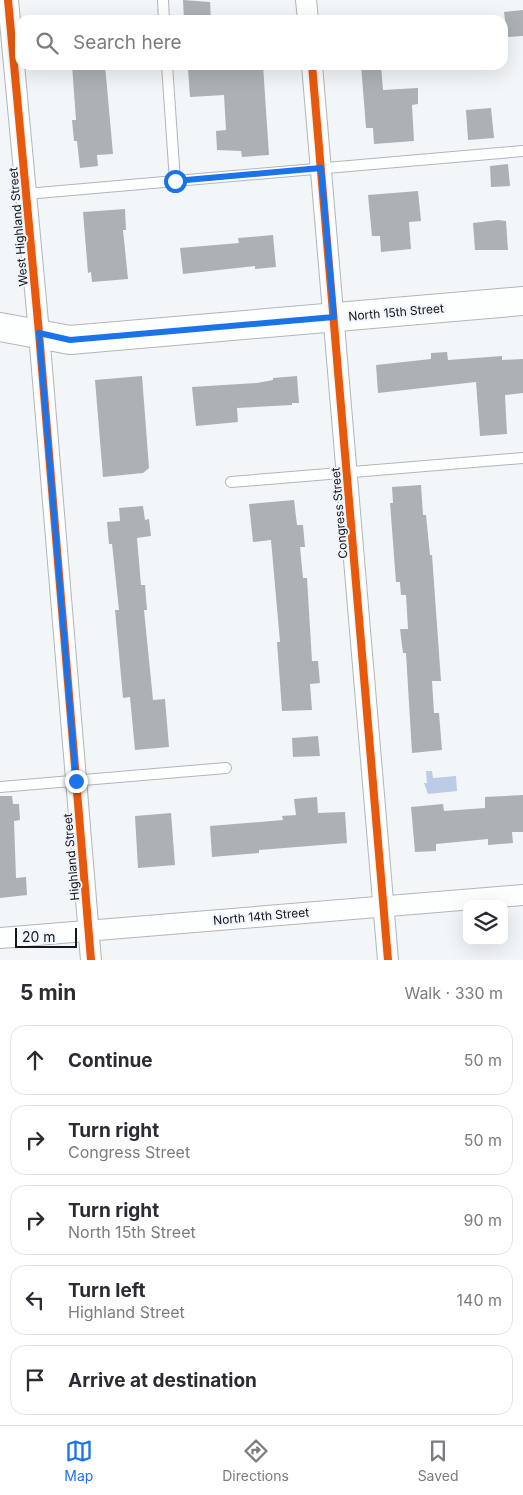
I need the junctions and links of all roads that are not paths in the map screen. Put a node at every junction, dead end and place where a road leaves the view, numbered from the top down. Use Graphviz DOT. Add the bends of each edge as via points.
graph roads {
  1 [pos="8,0"];
  2 [pos="163,0"];
  3 [pos="306,0"];
  4 [pos="164,15"];
  5 [pos="308,15"];
  6 [pos="168,70"];
  7 [pos="312,70"];
  8 [pos="523,151"];
  9 [pos="321,168"];
  10 [pos="175,181"];
  11 [pos="26,194"];
  12 [pos="523,301"];
  13 [pos="334,317"];
  14 [pos="0,327"];
  15 [pos="39,333"];
  16 [pos="523,458"];
  17 [pos="347,472"];
  18 [pos="231,482"];
  19 [pos="226,768"];
  20 [pos="76,781"];
  21 [pos="0,787"];
  22 [pos="523,895"];
  23 [pos="383,906"];
  24 [pos="89,930"];
  25 [pos="0,938"];
  26 [pos="91,960"];
  27 [pos="388,960"];
  1 -- 11 [label="street, West Highland Street"];
  2 -- 4 [label="lane"];
  3 -- 5 [label="street"];
  6 -- 10 [label="lane"];
  7 -- 9 [label="street, Congress Street"];
  8 -- 9 [label="lane"];
  9 -- 10 [label="lane"];
  9 -- 13 [label="street, Congress Street"];
  10 -- 11 [label="lane"];
  11 -- 15 [label="street, West Highland Street"];
  12 -- 13 [label="main road, North 15th Street"];
  13 -- 15 [label="main road, North 15th Street" via="70,340"];
  13 -- 17 [label="street, Congress Street"];
  14 -- 15 [label="main road, North 15th Street"];
  15 -- 20 [label="street, Highland Street"];
  16 -- 17 [label="lane"];
  17 -- 18 [label="lane"];
  17 -- 23 [label="street, Congress Street"];
  19 -- 20 [label="lane"];
  20 -- 21 [label="lane"];
  20 -- 24 [label="street, Highland Street"];
  22 -- 23 [label="street, North 14th Street"];
  23 -- 24 [label="street, North 14th Street"];
  23 -- 27 [label="street, Congress Street"];
  24 -- 25 [label="street, North 14th Street"];
  24 -- 26 [label="street, Highland Street"];
}
